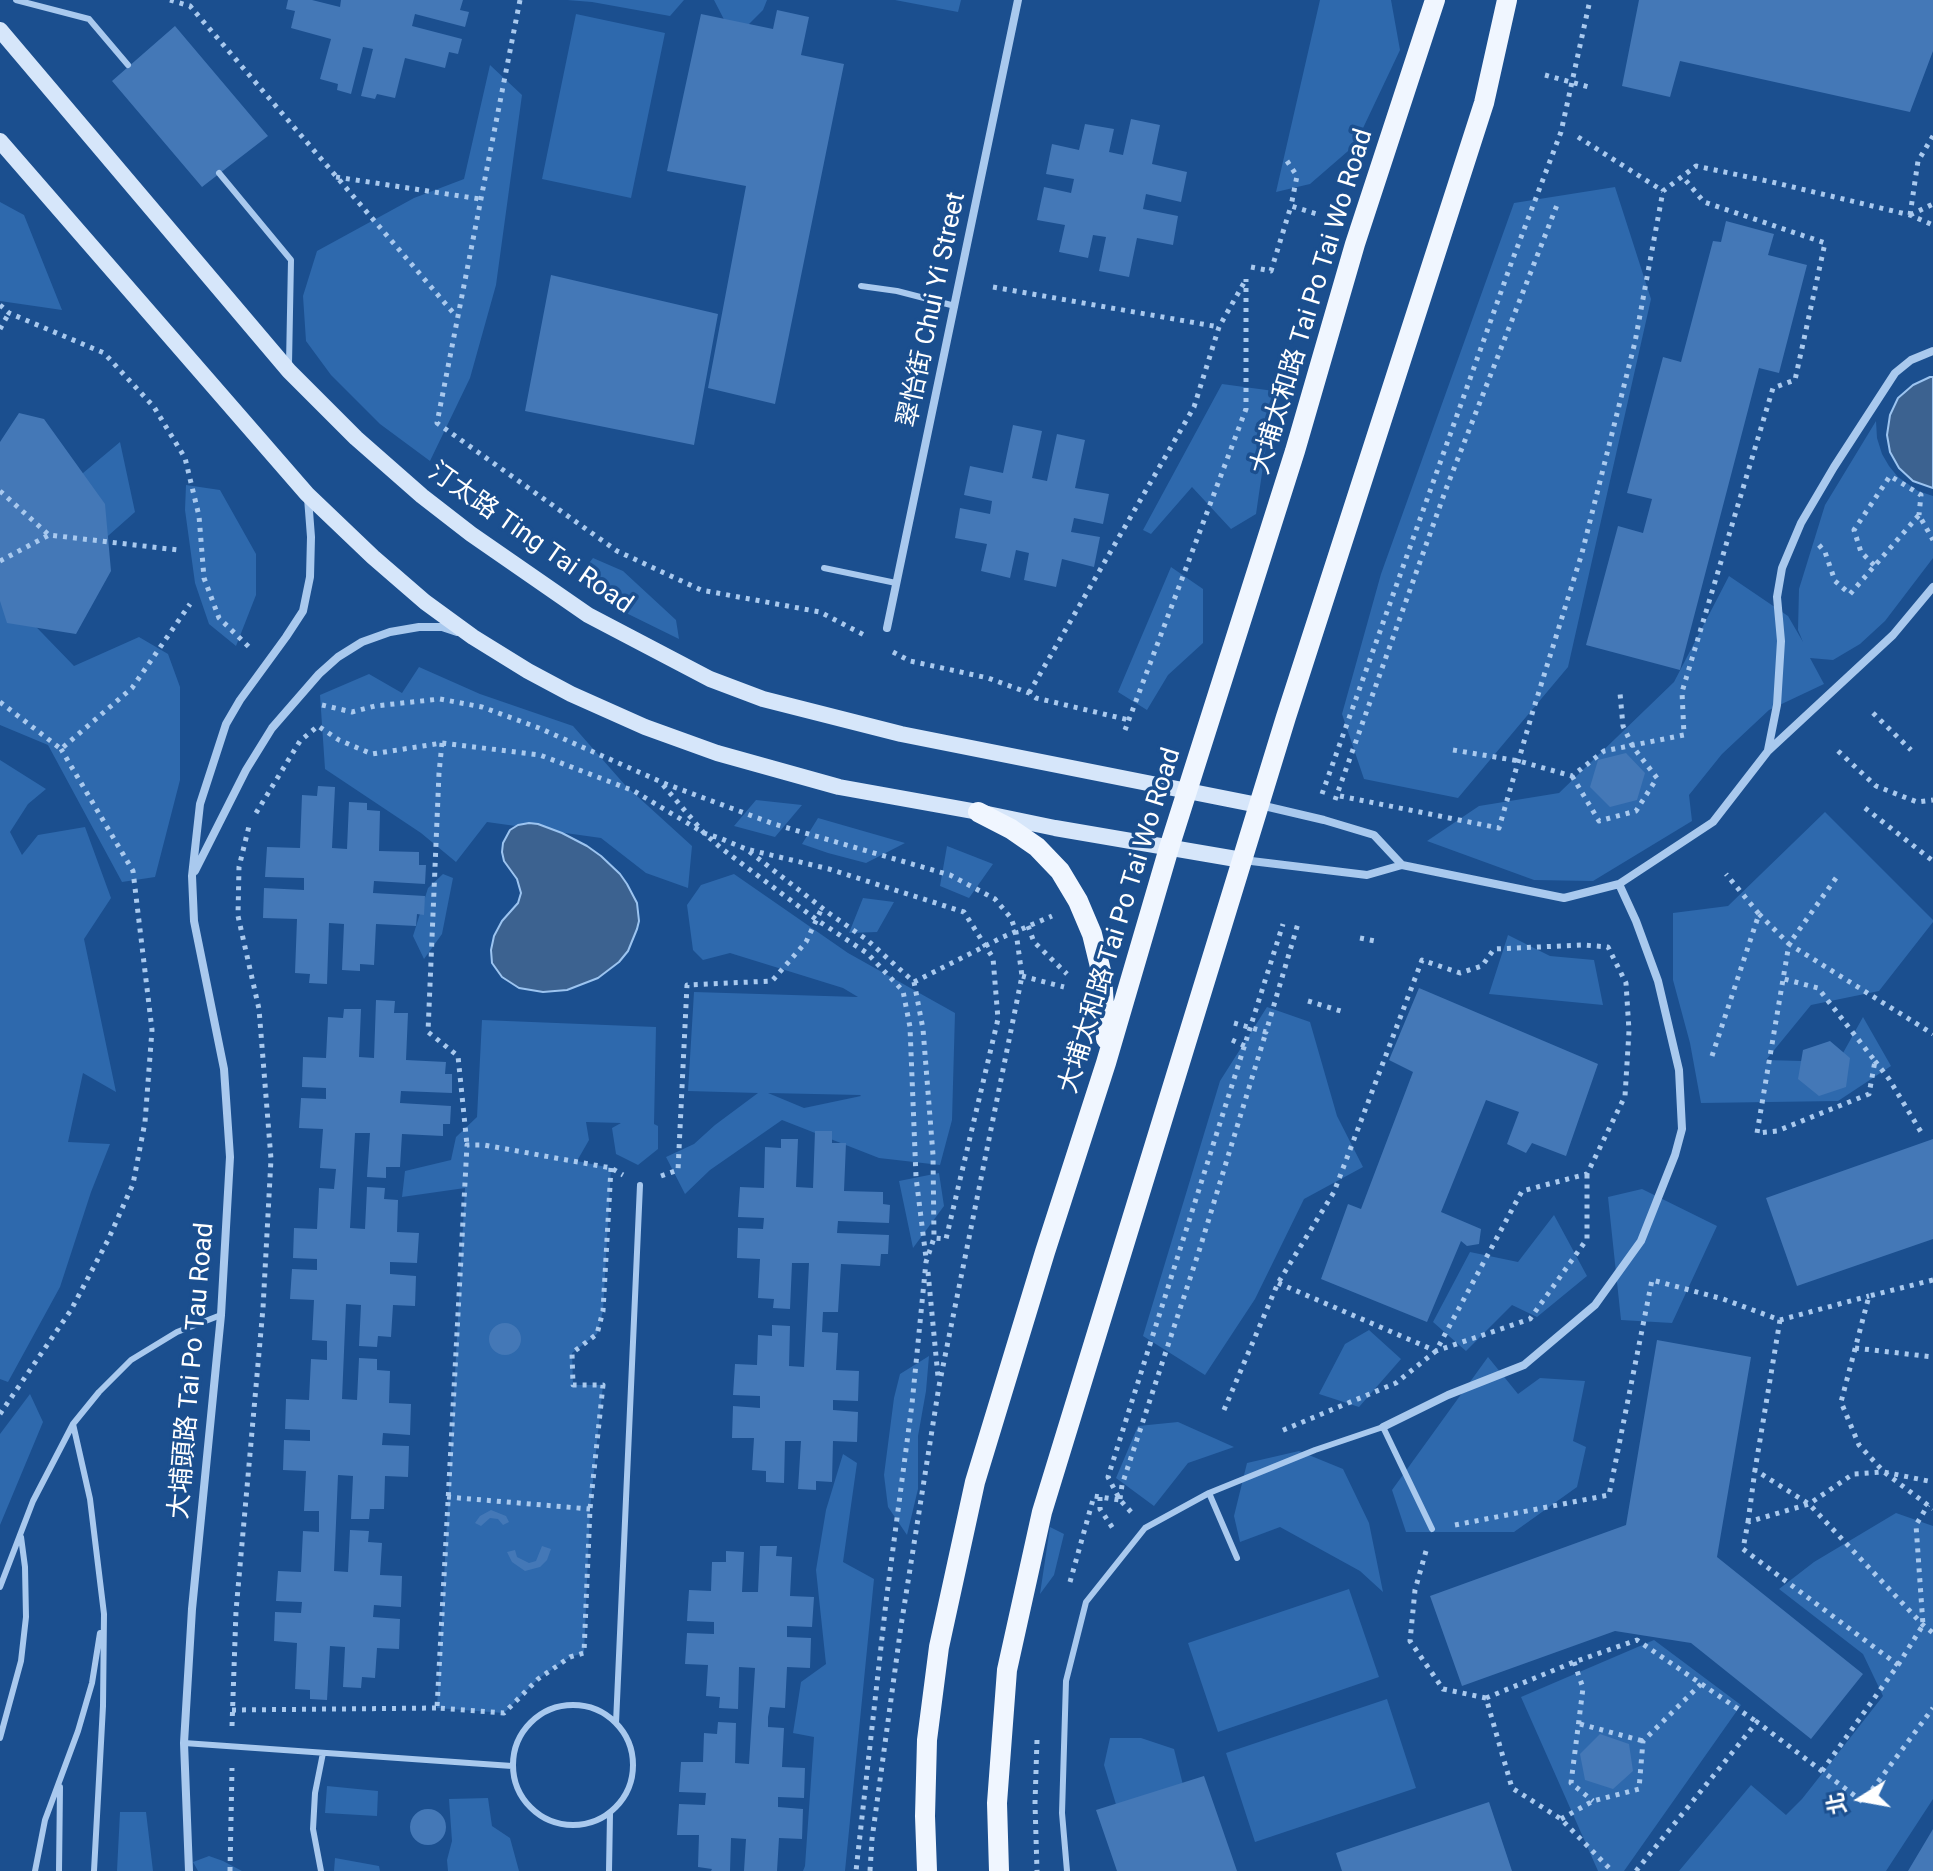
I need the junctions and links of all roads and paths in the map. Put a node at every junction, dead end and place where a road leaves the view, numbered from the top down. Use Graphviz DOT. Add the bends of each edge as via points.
graph roads {
  1 [pos="16,0"];
  2 [pos="170,0"];
  3 [pos="520,0"];
  4 [pos="1018,0"];
  5 [pos="1435,0"];
  6 [pos="1507,0"];
  7 [pos="1590,0"];
  8 [pos="0,30"];
  9 [pos="128,65"];
  10 [pos="1545,75"];
  11 [pos="1573,82"];
  12 [pos="1589,87"];
  13 [pos="1933,136"];
  14 [pos="1578,137"];
  15 [pos="0,141"];
  16 [pos="1287,161"];
  17 [pos="219,173"];
  18 [pos="1682,176"];
  19 [pos="336,177"];
  20 [pos="1663,191"];
  21 [pos="480,199"];
  22 [pos="1933,204"];
  23 [pos="1557,205"];
  24 [pos="1291,206"];
  25 [pos="1317,214"];
  26 [pos="1910,215"];
  27 [pos="1933,225"];
  28 [pos="1251,267"];
  29 [pos="861,286"];
  30 [pos="993,287"];
  31 [pos="0,305"];
  32 [pos="955,306"];
  33 [pos="9,313"];
  34 [pos="457,317"];
  35 [pos="1219,327"];
  36 [pos="0,329"];
  37 [pos="1933,351"];
  38 [pos="289,371"];
  39 [pos="0,491"];
  40 [pos="307,494"];
  41 [pos="1919,515"];
  42 [pos="1801,523"];
  43 [pos="49,535"];
  44 [pos="1933,540"];
  45 [pos="178,550"];
  46 [pos="0,561"];
  47 [pos="1874,565"];
  48 [pos="824,568"];
  49 [pos="896,583"];
  50 [pos="1933,587"];
  51 [pos="190,604"];
  52 [pos="887,628"];
  53 [pos="473,637"];
  54 [pos="872,640"];
  55 [pos="910,661"];
  56 [pos="265,664"];
  57 [pos="1029,693"];
  58 [pos="1620,693"];
  59 [pos="300,695"];
  60 [pos="0,702"];
  61 [pos="1873,713"];
  62 [pos="1129,720"];
  63 [pos="1125,730"];
  64 [pos="442,743"];
  65 [pos="1633,747"];
  66 [pos="61,749"];
  67 [pos="1453,750"];
  68 [pos="1911,750"];
  69 [pos="1768,751"];
  70 [pos="1838,751"];
  71 [pos="1519,761"];
  72 [pos="1572,776"];
  73 [pos="660,782"];
  74 [pos="1187,790"];
  75 [pos="1346,797"];
  76 [pos="1320,799"];
  77 [pos="1933,800"];
  78 [pos="1258,805"];
  79 [pos="1865,808"];
  80 [pos="1332,809"];
  81 [pos="978,812"];
  82 [pos="704,833"];
  83 [pos="1169,848"];
  84 [pos="746,849"];
  85 [pos="1242,860"];
  86 [pos="1933,861"];
  87 [pos="1402,865"];
  88 [pos="1726,874"];
  89 [pos="192,876"];
  90 [pos="1836,878"];
  91 [pos="1619,884"];
  92 [pos="822,908"];
  93 [pos="1759,914"];
  94 [pos="1057,915"];
  95 [pos="817,920"];
  96 [pos="1299,920"];
  97 [pos="1283,924"];
  98 [pos="1028,926"];
  99 [pos="1016,932"];
  100 [pos="1360,938"];
  101 [pos="1375,941"];
  102 [pos="1789,944"];
  103 [pos="986,946"];
  104 [pos="1067,974"];
  105 [pos="1022,976"];
  106 [pos="1784,979"];
  107 [pos="914,982"];
  108 [pos="1064,987"];
  109 [pos="1308,1001"];
  110 [pos="1344,1012"];
  111 [pos="1234,1023"];
  112 [pos="1251,1028"];
  113 [pos="1266,1032"];
  114 [pos="1933,1034"];
  115 [pos="1232,1040"];
  116 [pos="1245,1046"];
  117 [pos="1712,1056"];
  118 [pos="1875,1061"];
  119 [pos="1106,1063"];
  120 [pos="1921,1132"];
  121 [pos="467,1145"];
  122 [pos="611,1168"];
  123 [pos="1587,1174"];
  124 [pos="640,1185"];
  125 [pos="934,1238"];
  126 [pos="926,1262"];
  127 [pos="1933,1280"];
  128 [pos="1278,1283"];
  129 [pos="1869,1296"];
  130 [pos="221,1315"];
  131 [pos="1780,1320"];
  132 [pos="1855,1348"];
  133 [pos="1436,1351"];
  134 [pos="1933,1357"];
  135 [pos="939,1386"];
  136 [pos="1224,1410"];
  137 [pos="0,1414"];
  138 [pos="73,1424"];
  139 [pos="1383,1427"];
  140 [pos="1281,1431"];
  141 [pos="1755,1470"];
  142 [pos="1884,1472"];
  143 [pos="1933,1482"];
  144 [pos="1209,1493"];
  145 [pos="447,1497"];
  146 [pos="1120,1500"];
  147 [pos="1809,1504"];
  148 [pos="1931,1507"];
  149 [pos="590,1509"];
  150 [pos="1748,1522"];
  151 [pos="1432,1529"];
  152 [pos="21,1533"];
  153 [pos="1128,1550"];
  154 [pos="1237,1558"];
  155 [pos="0,1587"];
  156 [pos="104,1614"];
  157 [pos="1923,1625"];
  158 [pos="1933,1633"];
  159 [pos="1574,1662"];
  160 [pos="1898,1665"];
  161 [pos="1701,1684"];
  162 [pos="1486,1698"];
  163 [pos="437,1708"];
  164 [pos="1933,1708"];
  165 [pos="232,1710"];
  166 [pos="1757,1722"];
  167 [pos="616,1723"];
  168 [pos="1580,1724"];
  169 [pos="0,1738"];
  170 [pos="1643,1741"];
  171 [pos="184,1743"];
  172 [pos="232,1747"];
  173 [pos="323,1753"];
  174 [pos="512,1766"];
  175 [pos="1822,1771"];
  176 [pos="60,1783"];
  177 [pos="1593,1801"];
  178 [pos="610,1814"];
  179 [pos="1561,1819"];
  180 [pos="35,1871"];
  181 [pos="59,1871"];
  182 [pos="94,1871"];
  183 [pos="189,1871"];
  184 [pos="230,1871"];
  185 [pos="321,1871"];
  186 [pos="609,1871"];
  187 [pos="856,1871"];
  188 [pos="870,1871"];
  189 [pos="927,1871"];
  190 [pos="999,1871"];
  191 [pos="1067,1871"];
  192 [pos="1612,1871"];
  193 [pos="1636,1871"];
  1 -- 9 [label="lane" via="89,19"];
  2 -- 19 [label="path" via="190,6"];
  3 -- 21 [label="path"];
  4 -- 32 [label="street, 翠怡街 Chui Yi Street"];
  5 -- 74 [label="main road, 大埔太和路 Tai Po Tai Wo Road"];
  6 -- 78 [label="main road" via="1484,103"];
  7 -- 11 [label="path"];
  8 -- 38 [label="main road, 汀太路 Ting Tai Road"];
  10 -- 11 [label="path"];
  11 -- 12 [label="path"];
  11 -- 76 [label="path" via="1561,132"];
  13 -- 26 [label="path" via="1918,161"];
  14 -- 20 [label="path"];
  15 -- 40 [label="main road"];
  16 -- 24 [label="path" via="1297,176"];
  17 -- 38 [label="lane" via="291,260"];
  18 -- 20 [label="path"];
  18 -- 26 [label="path" via="1696,166"];
  18 -- 65 [label="path" via="1704,202 1825,243 1795,380 1773,388 1682,692 1684,735"];
  19 -- 21 [label="path"];
  19 -- 34 [label="path"];
  20 -- 71 [label="path" via="1635,342 1590,523"];
  21 -- 34 [label="path"];
  22 -- 26 [label="path"];
  23 -- 80 [label="path" via="1446,489"];
  24 -- 25 [label="path"];
  24 -- 28 [label="path" via="1271,271"];
  26 -- 27 [label="path"];
  29 -- 32 [label="lane"];
  30 -- 35 [label="path"];
  31 -- 33 [label="path"];
  32 -- 49 [label="street, 翠怡街 Chui Yi Street"];
  33 -- 36 [label="path"];
  33 -- 56 [label="path" via="104,353 154,407 185,458 199,516 204,578 219,618"];
  34 -- 54 [label="path" via="437,423 617,551 701,590 820,612"];
  35 -- 57 [label="path" via="1194,407"];
  35 -- 62 [label="path" via="1246,279 1246,409"];
  37 -- 42 [label="street" via="1895,373"];
  38 -- 74 [label="main road, 汀太路 Ting Tai Road" via="356,438 471,534 588,615 710,679 763,699 901,734"];
  39 -- 43 [label="path"];
  40 -- 53 [label="main road" via="425,602"];
  40 -- 56 [label="street, 大埔頭路 Tai Po Tau Road" via="311,551 303,611"];
  41 -- 44 [label="path"];
  41 -- 47 [label="path"];
  41 -- 47 [label="path" via="1921,495 1890,476 1854,530 1861,552"];
  42 -- 47 [label="path" via="1825,552 1835,581 1850,594"];
  42 -- 69 [label="street" via="1782,568 1777,597 1781,641"];
  43 -- 45 [label="path"];
  43 -- 46 [label="path"];
  48 -- 49 [label="lane"];
  49 -- 52 [label="street, 翠怡街 Chui Yi Street"];
  50 -- 69 [label="street" via="1893,635"];
  51 -- 66 [label="path" via="132,688"];
  53 -- 59 [label="street, 大埔頭路 Tai Po Tau Road" via="442,627 390,632 338,657"];
  53 -- 81 [label="main road" via="571,694 717,753 839,787"];
  55 -- 57 [label="path"];
  56 -- 89 [label="street, 大埔頭路 Tai Po Tau Road" via="226,724 212,761 200,804"];
  57 -- 62 [label="path"];
  58 -- 65 [label="path" via="1623,726"];
  59 -- 73 [label="path" via="352,712 440,699 482,707"];
  59 -- 89 [label="street, 大埔頭路 Tai Po Tau Road" via="246,770"];
  60 -- 66 [label="path"];
  61 -- 68 [label="path"];
  62 -- 63 [label="path"];
  64 -- 82 [label="path" via="540,755 634,791"];
  64 -- 121 [label="path" via="428,1032 458,1056"];
  64 -- 165 [label="path" via="372,754 318,726 300,741 250,822 239,867 238,916 259,1009 271,1159"];
  65 -- 72 [label="path" via="1604,751"];
  65 -- 72 [label="path" via="1657,778 1636,811 1599,821"];
  66 -- 137 [label="path" via="133,871 152,1030 145,1122 133,1184 108,1240 71,1310"];
  67 -- 71 [label="path"];
  69 -- 91 [label="street" via="1713,822"];
  70 -- 77 [label="path" via="1876,786 1917,802"];
  71 -- 72 [label="path"];
  71 -- 75 [label="path" via="1499,828"];
  73 -- 82 [label="path"];
  73 -- 99 [label="path" via="774,824 950,875 995,899"];
  74 -- 78 [label="main road, 汀太路 Ting Tai Road"];
  74 -- 83 [label="main road, 大埔太和路 Tai Po Tai Wo Road"];
  78 -- 85 [label="main road"];
  78 -- 87 [label="street" via="1374,835"];
  79 -- 86 [label="path"];
  81 -- 83 [label="main road"];
  81 -- 119 [label="main road" via="1037,847 1078,901 1102,975"];
  82 -- 84 [label="path"];
  82 -- 95 [label="path"];
  83 -- 85 [label="main road"];
  83 -- 119 [label="main road, 大埔太和路 Tai Po Tai Wo Road"];
  84 -- 92 [label="path"];
  84 -- 103 [label="path" via="964,912"];
  85 -- 87 [label="street" via="1367,875"];
  85 -- 190 [label="main road" via="1042,1512 1007,1670 997,1803"];
  87 -- 91 [label="street" via="1564,898"];
  88 -- 93 [label="path"];
  89 -- 130 [label="street, 大埔頭路 Tai Po Tau Road" via="194,921 224,1069 230,1157"];
  90 -- 102 [label="path"];
  91 -- 139 [label="street" via="1658,981 1679,1070 1682,1129 1641,1241 1595,1305 1524,1365"];
  92 -- 95 [label="path"];
  92 -- 107 [label="path"];
  93 -- 102 [label="path"];
  93 -- 117 [label="path"];
  94 -- 98 [label="path"];
  95 -- 124 [label="path" via="806,942 772,981 687,985 678,1170"];
  95 -- 126 [label="path" via="867,953 903,991"];
  96 -- 113 [label="path"];
  97 -- 112 [label="path"];
  98 -- 99 [label="path"];
  98 -- 104 [label="path" via="1034,942"];
  99 -- 103 [label="path"];
  99 -- 105 [label="path"];
  100 -- 101 [label="path"];
  102 -- 106 [label="path"];
  102 -- 114 [label="path"];
  103 -- 107 [label="path"];
  103 -- 125 [label="path" via="993,958 998,1019 946,1239"];
  105 -- 108 [label="path"];
  105 -- 135 [label="path"];
  106 -- 118 [label="path" via="1818,988"];
  106 -- 118 [label="path" via="1757,1133 1777,1131 1869,1094"];
  107 -- 125 [label="path" via="931,1123"];
  109 -- 110 [label="path"];
  111 -- 112 [label="path"];
  112 -- 113 [label="path"];
  112 -- 116 [label="path"];
  113 -- 146 [label="path"];
  115 -- 116 [label="path"];
  116 -- 146 [label="path" via="1108,1477"];
  118 -- 120 [label="path"];
  119 -- 189 [label="main road, 大埔太和路 Tai Po Tai Wo Road" via="972,1497 939,1647 927,1740"];
  121 -- 122 [label="path"];
  121 -- 145 [label="path"];
  122 -- 124 [label="path"];
  122 -- 149 [label="path" via="603,1311 597,1334 572,1353 573,1385 603,1385"];
  123 -- 128 [label="path" via="1625,1096 1626,983 1608,947 1494,949 1482,966 1460,973 1422,960 1334,1192"];
  123 -- 133 [label="path" via="1522,1191"];
  123 -- 133 [label="path" via="1587,1239 1530,1319"];
  124 -- 167 [label="lane"];
  125 -- 126 [label="path"];
  126 -- 135 [label="path"];
  126 -- 187 [label="path"];
  127 -- 129 [label="path"];
  128 -- 133 [label="path"];
  128 -- 136 [label="path"];
  129 -- 131 [label="path"];
  129 -- 132 [label="path"];
  130 -- 138 [label="lane" via="177,1332 131,1360"];
  130 -- 171 [label="street, 大埔頭路 Tai Po Tau Road"];
  131 -- 141 [label="path"];
  131 -- 151 [label="path" via="1652,1280 1609,1495"];
  132 -- 134 [label="path"];
  132 -- 142 [label="path" via="1841,1402 1859,1445"];
  133 -- 140 [label="path" via="1396,1383"];
  135 -- 188 [label="path"];
  138 -- 152 [label="lane"];
  138 -- 156 [label="lane" via="90,1499"];
  139 -- 144 [label="lane"];
  139 -- 151 [label="lane"];
  141 -- 147 [label="path"];
  141 -- 150 [label="path"];
  142 -- 143 [label="path"];
  142 -- 147 [label="path" via="1853,1474"];
  142 -- 148 [label="path"];
  144 -- 153 [label="lane" via="1145,1528"];
  144 -- 154 [label="lane"];
  145 -- 149 [label="path"];
  145 -- 163 [label="path"];
  146 -- 153 [label="path" via="1097,1496"];
  147 -- 150 [label="path"];
  147 -- 157 [label="path"];
  148 -- 157 [label="path" via="1916,1525"];
  149 -- 163 [label="path" via="584,1653 538,1679 504,1713"];
  150 -- 160 [label="path" via="1743,1549"];
  151 -- 162 [label="path" via="1415,1590 1410,1641 1443,1689"];
  152 -- 155 [label="lane"];
  152 -- 169 [label="lane" via="26,1617 21,1661"];
  153 -- 191 [label="lane" via="1086,1602 1066,1681 1062,1813"];
  156 -- 176 [label="lane" via="92,1683"];
  156 -- 182 [label="lane"];
  157 -- 158 [label="path"];
  157 -- 160 [label="path"];
  159 -- 161 [label="path" via="1637,1640"];
  159 -- 162 [label="path"];
  159 -- 168 [label="path" via="1583,1688"];
  160 -- 175 [label="path"];
  161 -- 166 [label="path"];
  161 -- 170 [label="path"];
  162 -- 179 [label="path" via="1512,1788"];
  163 -- 165 [label="path"];
  164 -- 175 [label="path" via="1863,1802"];
  165 -- 172 [label="path"];
  166 -- 175 [label="path"];
  166 -- 193 [label="path"];
  167 -- 174 [label="lane" via="584,1705 549,1709 522,1732"];
  167 -- 178 [label="lane" via="628,1740 632,1780"];
  168 -- 170 [label="path"];
  168 -- 177 [label="path" via="1571,1783"];
  170 -- 177 [label="path" via="1639,1789"];
  171 -- 172 [label="lane"];
  171 -- 183 [label="street, 大埔頭路 Tai Po Tau Road"];
  172 -- 173 [label="lane"];
  172 -- 184 [label="path"];
  173 -- 174 [label="lane"];
  173 -- 185 [label="lane" via="313,1829"];
  174 -- 178 [label="lane" via="516,1788 528,1807 547,1821 568,1827"];
  176 -- 180 [label="lane" via="45,1820"];
  176 -- 181 [label="lane"];
  177 -- 179 [label="path"];
  178 -- 186 [label="lane"];
  179 -- 192 [label="path"];
}
